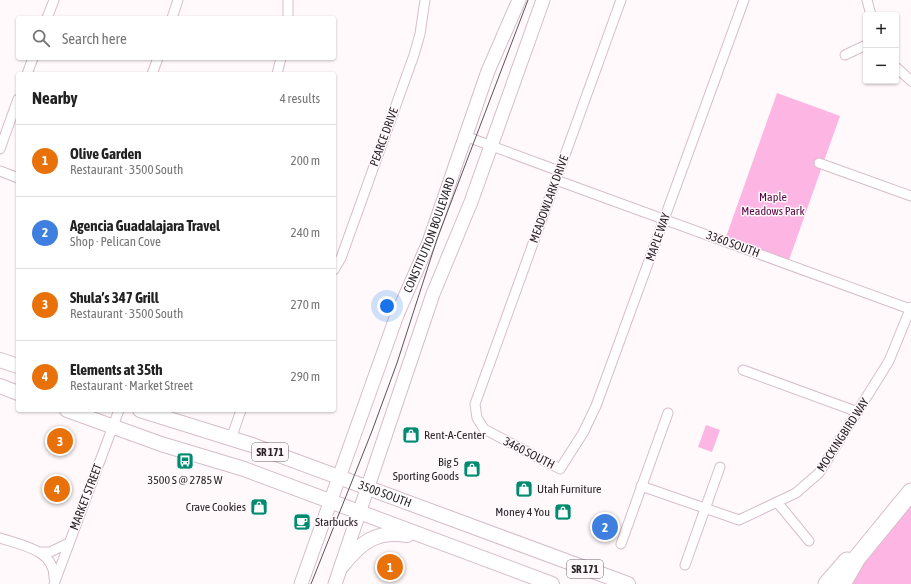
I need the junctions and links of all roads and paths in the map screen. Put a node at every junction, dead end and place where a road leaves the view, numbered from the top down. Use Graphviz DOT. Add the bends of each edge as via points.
graph roads {
  1 [pos="54,0"];
  2 [pos="178,0"];
  3 [pos="288,0"];
  4 [pos="425,0"];
  5 [pos="519,0"];
  6 [pos="542,0"];
  7 [pos="621,0"];
  8 [pos="744,0"];
  9 [pos="867,0"];
  10 [pos="870,12"];
  11 [pos="48,16"];
  12 [pos="173,16"];
  13 [pos="288,16"];
  14 [pos="863,46"];
  15 [pos="845,55"];
  16 [pos="32,60"];
  17 [pos="157,60"];
  18 [pos="280,60"];
  19 [pos="899,70"];
  20 [pos="28,72"];
  21 [pos="153,72"];
  22 [pos="278,72"];
  23 [pos="911,81"];
  24 [pos="16,105"];
  25 [pos="465,136"];
  26 [pos="491,145"];
  27 [pos="0,149"];
  28 [pos="819,163"];
  29 [pos="0,171"];
  30 [pos="559,171"];
  31 [pos="16,177"];
  32 [pos="556,180"];
  33 [pos="911,196"];
  34 [pos="664,220"];
  35 [pos="336,267"];
  36 [pos="911,308"];
  37 [pos="0,360"];
  38 [pos="16,365"];
  39 [pos="743,370"];
  40 [pos="0,386"];
  41 [pos="16,391"];
  42 [pos="476,399"];
  43 [pos="73,412"];
  44 [pos="118,412"];
  45 [pos="146,412"];
  46 [pos="240,412"];
  47 [pos="858,412"];
  48 [pos="668,413"];
  49 [pos="112,426"];
  50 [pos="231,439"];
  51 [pos="720,467"];
  52 [pos="560,469"];
  53 [pos="338,478"];
  54 [pos="641,486"];
  55 [pos="367,489"];
  56 [pos="911,492"];
  57 [pos="330,501"];
  58 [pos="777,502"];
  59 [pos="706,509"];
  60 [pos="360,513"];
  61 [pos="0,538"];
  62 [pos="428,539"];
  63 [pos="809,541"];
  64 [pos="69,542"];
  65 [pos="620,544"];
  66 [pos="866,546"];
  67 [pos="40,552"];
  68 [pos="685,565"];
  69 [pos="342,566"];
  70 [pos="54,583"];
  71 [pos="301,584"];
  72 [pos="335,584"];
  73 [pos="552,584"];
  74 [pos="628,584"];
  75 [pos="827,584"];
  76 [pos="842,584"];
  1 -- 11 [label="street"];
  2 -- 12 [label="street"];
  3 -- 13 [label="street"];
  4 -- 35 [label="street, PEARCE DRIVE" via="414,55"];
  5 -- 25 [label="main road, CONSTITUTION BOULEVARD" via="496,51"];
  6 -- 26 [label="main road"];
  7 -- 30 [label="street, MEADOWLARK DRIVE"];
  8 -- 34 [label="street, MAPLE WAY"];
  9 -- 10 [label="street"];
  14 -- 15 [label="street"];
  16 -- 20 [label="street"];
  17 -- 21 [label="street"];
  18 -- 22 [label="street"];
  19 -- 23 [label="street"];
  24 -- 27 [label="street"];
  25 -- 26 [label="street"];
  25 -- 53 [label="main road, CONSTITUTION BOULEVARD" via="429,242 399,310"];
  26 -- 30 [label="street"];
  26 -- 55 [label="main road" via="471,202 433,294"];
  28 -- 33 [label="street"];
  29 -- 31 [label="street"];
  30 -- 32 [label="street, MEADOWLARK DRIVE"];
  32 -- 34 [label="street, 3360 SOUTH"];
  32 -- 42 [label="street, MEADOWLARK DRIVE"];
  34 -- 36 [label="street, 3360 SOUTH"];
  34 -- 52 [label="street, MAPLE WAY" via="596,406 583,433"];
  36 -- 47 [label="street, MOCKINGBIRD WAY" via="894,352"];
  37 -- 38 [label="main road"];
  39 -- 47 [label="street"];
  40 -- 41 [label="main road"];
  42 -- 52 [label="street, 3460 SOUTH" via="476,413 484,429"];
  43 -- 49 [label="main road, 3500 SOUTH / SR 171"];
  44 -- 49 [label="street, MARKET STREET"];
  45 -- 50 [label="main road, 3500 SOUTH / SR 171"];
  46 -- 50 [label="street"];
  47 -- 58 [label="street, MOCKINGBIRD WAY" via="819,473 796,492"];
  48 -- 54 [label="street"];
  49 -- 57 [label="main road, 3500 SOUTH / SR 171" via="244,469"];
  49 -- 64 [label="street, MARKET STREET"];
  50 -- 53 [label="main road, 3500 SOUTH / SR 171"];
  51 -- 59 [label="street"];
  53 -- 55 [label="main road, 3500 SOUTH / SR 171"];
  53 -- 57 [label="main road, CONSTITUTION BOULEVARD"];
  54 -- 59 [label="street, MOCKINGBIRD WAY"];
  54 -- 65 [label="street"];
  55 -- 60 [label="main road"];
  55 -- 74 [label="main road, 3500 SOUTH / SR 171"];
  56 -- 66 [label="highway"];
  57 -- 60 [label="main road, 3500 SOUTH / SR 171"];
  57 -- 71 [label="main road, CONSTITUTION BOULEVARD"];
  58 -- 59 [label="street, MOCKINGBIRD WAY" via="742,520"];
  58 -- 63 [label="street"];
  59 -- 68 [label="street"];
  60 -- 62 [label="main road, 3500 SOUTH / SR 171"];
  60 -- 69 [label="main road"];
  61 -- 67 [label="street"];
  62 -- 69 [label="main road" via="403,534 372,537 352,552"];
  62 -- 73 [label="main road, 3500 SOUTH / SR 171"];
  64 -- 67 [label="street" via="50,552"];
  64 -- 70 [label="street, MARKET STREET"];
  66 -- 75 [label="highway" via="848,560"];
  66 -- 76 [label="highway"];
  67 -- 70 [label="street" via="53,565"];
  69 -- 72 [label="main road"];
}
